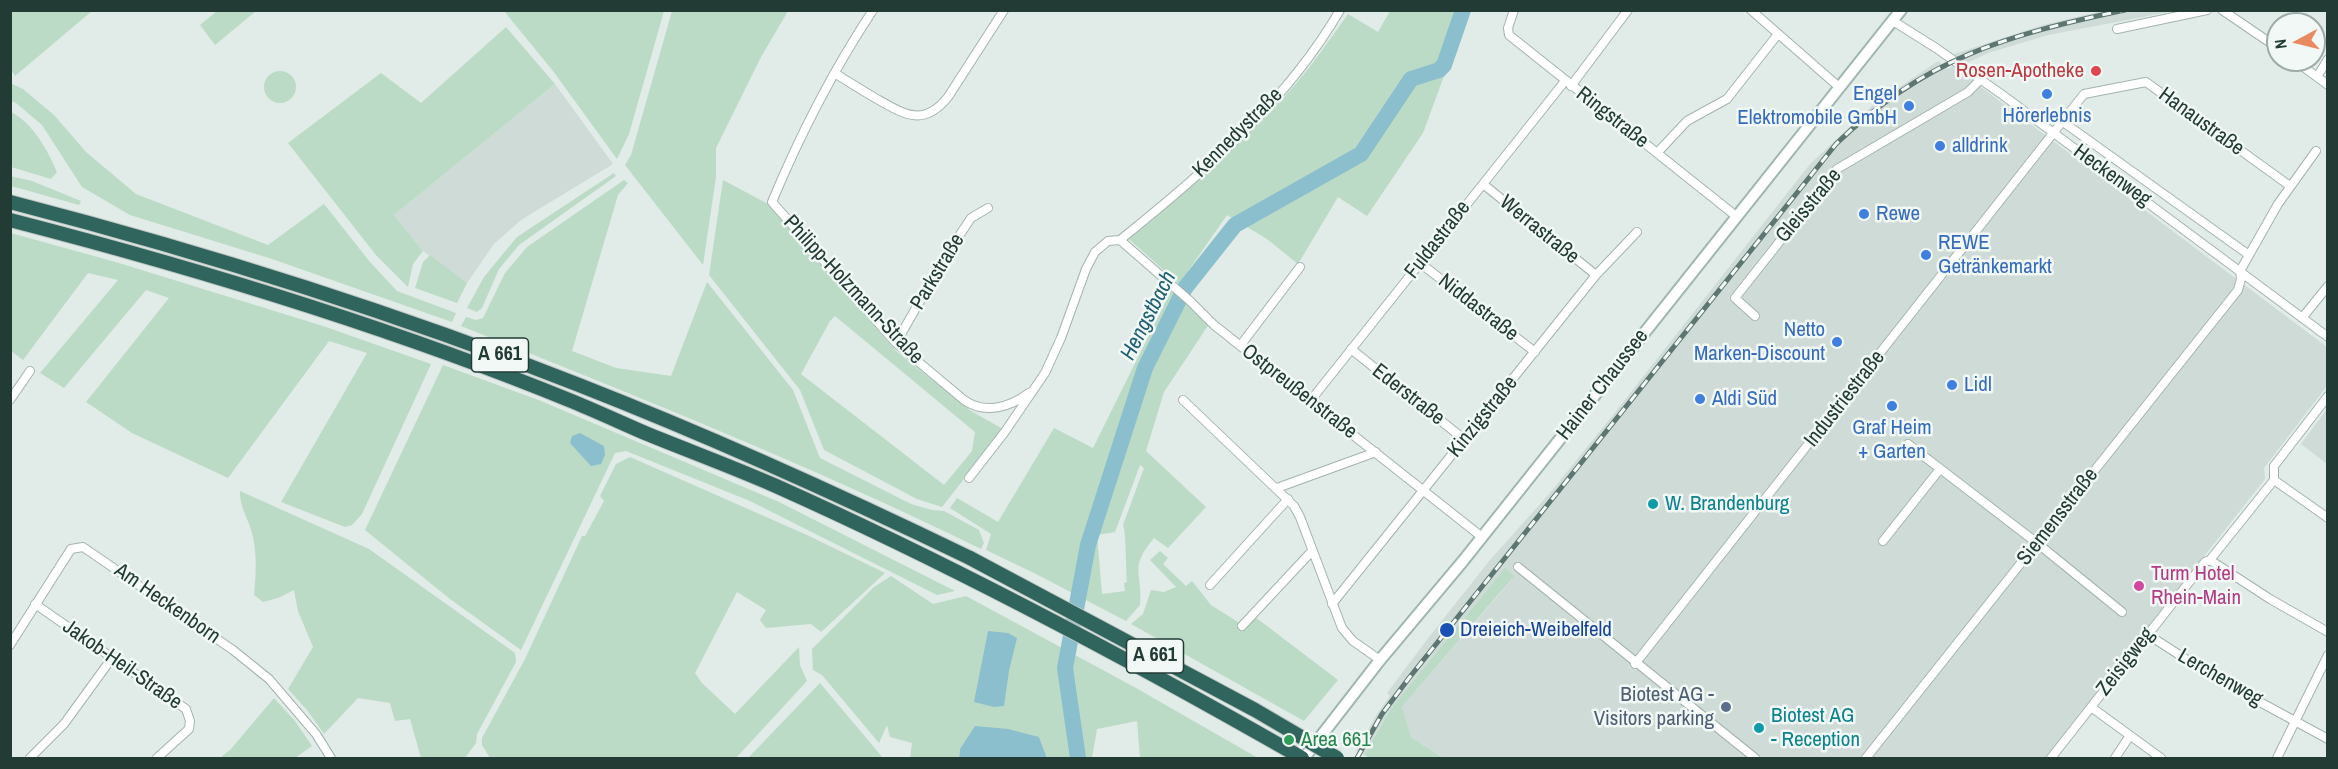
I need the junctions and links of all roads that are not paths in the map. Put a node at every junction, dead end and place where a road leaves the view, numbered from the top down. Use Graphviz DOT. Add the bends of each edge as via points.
graph roads {
  1 [pos="873,10"];
  2 [pos="1004,10"];
  3 [pos="1340,10"];
  4 [pos="1514,10"];
  5 [pos="1628,10"];
  6 [pos="1751,10"];
  7 [pos="1901,10"];
  8 [pos="2207,10"];
  9 [pos="2222,10"];
  10 [pos="1893,21"];
  11 [pos="2117,28"];
  12 [pos="1778,34"];
  13 [pos="2266,40"];
  14 [pos="2328,59"];
  15 [pos="2310,72"];
  16 [pos="836,74"];
  17 [pos="2317,77"];
  18 [pos="1981,79"];
  19 [pos="1568,83"];
  20 [pos="2328,86"];
  21 [pos="1839,87"];
  22 [pos="2063,122"];
  23 [pos="2054,134"];
  24 [pos="2316,151"];
  25 [pos="1658,153"];
  26 [pos="1483,184"];
  27 [pos="2290,186"];
  28 [pos="10,202"];
  29 [pos="988,208"];
  30 [pos="1736,216"];
  31 [pos="10,220"];
  32 [pos="1637,232"];
  33 [pos="1120,240"];
  34 [pos="2249,255"];
  35 [pos="1420,263"];
  36 [pos="1300,267"];
  37 [pos="2240,271"];
  38 [pos="1596,275"];
  39 [pos="2328,286"];
  40 [pos="1755,316"];
  41 [pos="2302,318"];
  42 [pos="2328,337"];
  43 [pos="896,343"];
  44 [pos="1240,346"];
  45 [pos="1351,350"];
  46 [pos="1535,352"];
  47 [pos="30,371"];
  48 [pos="1029,393"];
  49 [pos="2328,396"];
  50 [pos="10,400"];
  51 [pos="1183,400"];
  52 [pos="1311,400"];
  53 [pos="1465,440"];
  54 [pos="1908,444"];
  55 [pos="1376,453"];
  56 [pos="1940,470"];
  57 [pos="969,478"];
  58 [pos="2274,480"];
  59 [pos="1276,488"];
  60 [pos="1424,490"];
  61 [pos="1288,499"];
  62 [pos="2328,518"];
  63 [pos="1482,537"];
  64 [pos="1883,541"];
  65 [pos="2037,543"];
  66 [pos="1312,551"];
  67 [pos="2210,560"];
  68 [pos="1518,567"];
  69 [pos="1210,585"];
  70 [pos="35,604"];
  71 [pos="1332,604"];
  72 [pos="2122,612"];
  73 [pos="1242,626"];
  74 [pos="2328,632"];
  75 [pos="2147,634"];
  76 [pos="10,645"];
  77 [pos="2328,655"];
  78 [pos="112,658"];
  79 [pos="1380,660"];
  80 [pos="1635,664"];
  81 [pos="2091,707"];
  82 [pos="2294,721"];
  83 [pos="2129,737"];
  84 [pos="2328,739"];
  85 [pos="30,759"];
  86 [pos="157,759"];
  87 [pos="331,759"];
  88 [pos="1303,759"];
  89 [pos="1338,759"];
  90 [pos="1755,759"];
  91 [pos="1866,759"];
  92 [pos="2051,759"];
  93 [pos="2115,759"];
  94 [pos="2161,759"];
  95 [pos="2277,759"];
  1 -- 16 [label="street, Philipp-Holzmann-Straße"];
  2 -- 16 [label="street" via="948,97 926,114 904,115"];
  3 -- 33 [label="street, Kennedystraße" via="1307,60 1251,124"];
  4 -- 19 [label="street, Ringstraße" via="1509,35"];
  5 -- 19 [label="street, Fuldastraße"];
  6 -- 12 [label="street"];
  7 -- 10 [label="street, Hainer Chaussee"];
  8 -- 11 [label="street"];
  9 -- 13 [label="street"];
  10 -- 18 [label="street, Heckenweg"];
  10 -- 21 [label="street, Hainer Chaussee"];
  12 -- 21 [label="street"];
  12 -- 25 [label="street" via="1727,99 1687,121"];
  14 -- 17 [label="street"];
  15 -- 17 [label="street"];
  16 -- 43 [label="street, Philipp-Holzmann-Straße" via="772,202"];
  17 -- 20 [label="street"];
  18 -- 23 [label="street, Heckenweg"];
  18 -- 40 [label="street, Gleisstraße" via="1968,92 1837,169 1736,298"];
  19 -- 25 [label="street, Ringstraße"];
  19 -- 26 [label="street, Fuldastraße"];
  21 -- 30 [label="street, Hainer Chaussee"];
  22 -- 23 [label="street, Hanaustraße"];
  22 -- 27 [label="street, Hanaustraße" via="2084,94 2146,82"];
  22 -- 34 [label="street"];
  23 -- 37 [label="street, Heckenweg"];
  23 -- 80 [label="street, Industriestraße"];
  24 -- 27 [label="street, Siemensstraße"];
  25 -- 30 [label="street, Ringstraße"];
  26 -- 35 [label="street, Fuldastraße"];
  26 -- 38 [label="street, Werrastraße"];
  27 -- 34 [label="street, Siemensstraße"];
  28 -- 89 [label="highway, A 661, bridge" via="212,258 345,301 496,353 700,434 970,558 1255,710"];
  29 -- 43 [label="street, Parkstraße" via="971,218"];
  30 -- 63 [label="street, Hainer Chaussee"];
  31 -- 88 [label="highway, A 661" via="321,311 575,402 773,485 962,574 1187,692"];
  32 -- 38 [label="street, Kinzigstraße"];
  33 -- 44 [label="street, Ostpreußenstraße"];
  33 -- 48 [label="street, Philipp-Holzmann-Straße" via="1108,242 1095,252 1049,366"];
  34 -- 37 [label="street, Siemensstraße"];
  35 -- 45 [label="street, Fuldastraße"];
  35 -- 46 [label="street, Niddastraße"];
  36 -- 44 [label="street"];
  37 -- 41 [label="street, Heckenweg"];
  37 -- 65 [label="street, Siemensstraße" via="2238,290"];
  38 -- 46 [label="street, Kinzigstraße"];
  39 -- 41 [label="street"];
  41 -- 42 [label="street, Heckenweg"];
  43 -- 48 [label="street, Philipp-Holzmann-Straße" via="975,407 999,407"];
  44 -- 52 [label="street, Ostpreußenstraße"];
  45 -- 52 [label="street, Fuldastraße"];
  45 -- 53 [label="street, Ederstraße"];
  46 -- 53 [label="street, Kinzigstraße"];
  47 -- 50 [label="street"];
  48 -- 57 [label="street, Philipp-Holzmann-Straße"];
  49 -- 58 [label="street, Zeisigweg" via="2274,466"];
  51 -- 59 [label="street"];
  52 -- 55 [label="street, Ostpreußenstraße"];
  53 -- 60 [label="street, Kinzigstraße"];
  54 -- 56 [label="street"];
  55 -- 59 [label="street"];
  55 -- 60 [label="street, Ostpreußenstraße"];
  56 -- 64 [label="street"];
  56 -- 65 [label="street"];
  58 -- 62 [label="street"];
  58 -- 67 [label="street, Zeisigweg"];
  59 -- 61 [label="street"];
  60 -- 63 [label="street, Ostpreußenstraße"];
  60 -- 71 [label="street, Kinzigstraße"];
  61 -- 66 [label="street" via="1297,510"];
  61 -- 69 [label="street"];
  63 -- 79 [label="street, Hainer Chaussee"];
  65 -- 72 [label="street"];
  65 -- 91 [label="street, Siemensstraße"];
  66 -- 71 [label="street"];
  66 -- 73 [label="street"];
  67 -- 74 [label="street"];
  67 -- 75 [label="street, Zeisigweg"];
  68 -- 80 [label="street"];
  70 -- 76 [label="street, Am Heckenborn"];
  70 -- 78 [label="street, Jakob-Heil-Straße"];
  70 -- 87 [label="street, Am Heckenborn" via="71,549 83,547 269,679 316,734"];
  71 -- 79 [label="street" via="1347,635"];
  75 -- 81 [label="street, Zeisigweg"];
  75 -- 82 [label="street, Lerchenweg" via="2212,676"];
  77 -- 82 [label="street"];
  78 -- 85 [label="street" via="64,724"];
  78 -- 86 [label="street, Jakob-Heil-Straße" via="186,709 189,729"];
  79 -- 88 [label="street, Hainer Chaussee"];
  80 -- 90 [label="street"];
  81 -- 83 [label="street"];
  81 -- 92 [label="street, Zeisigweg"];
  82 -- 84 [label="street, Lerchenweg"];
  82 -- 95 [label="street"];
  83 -- 93 [label="street"];
  83 -- 94 [label="street"];
}
